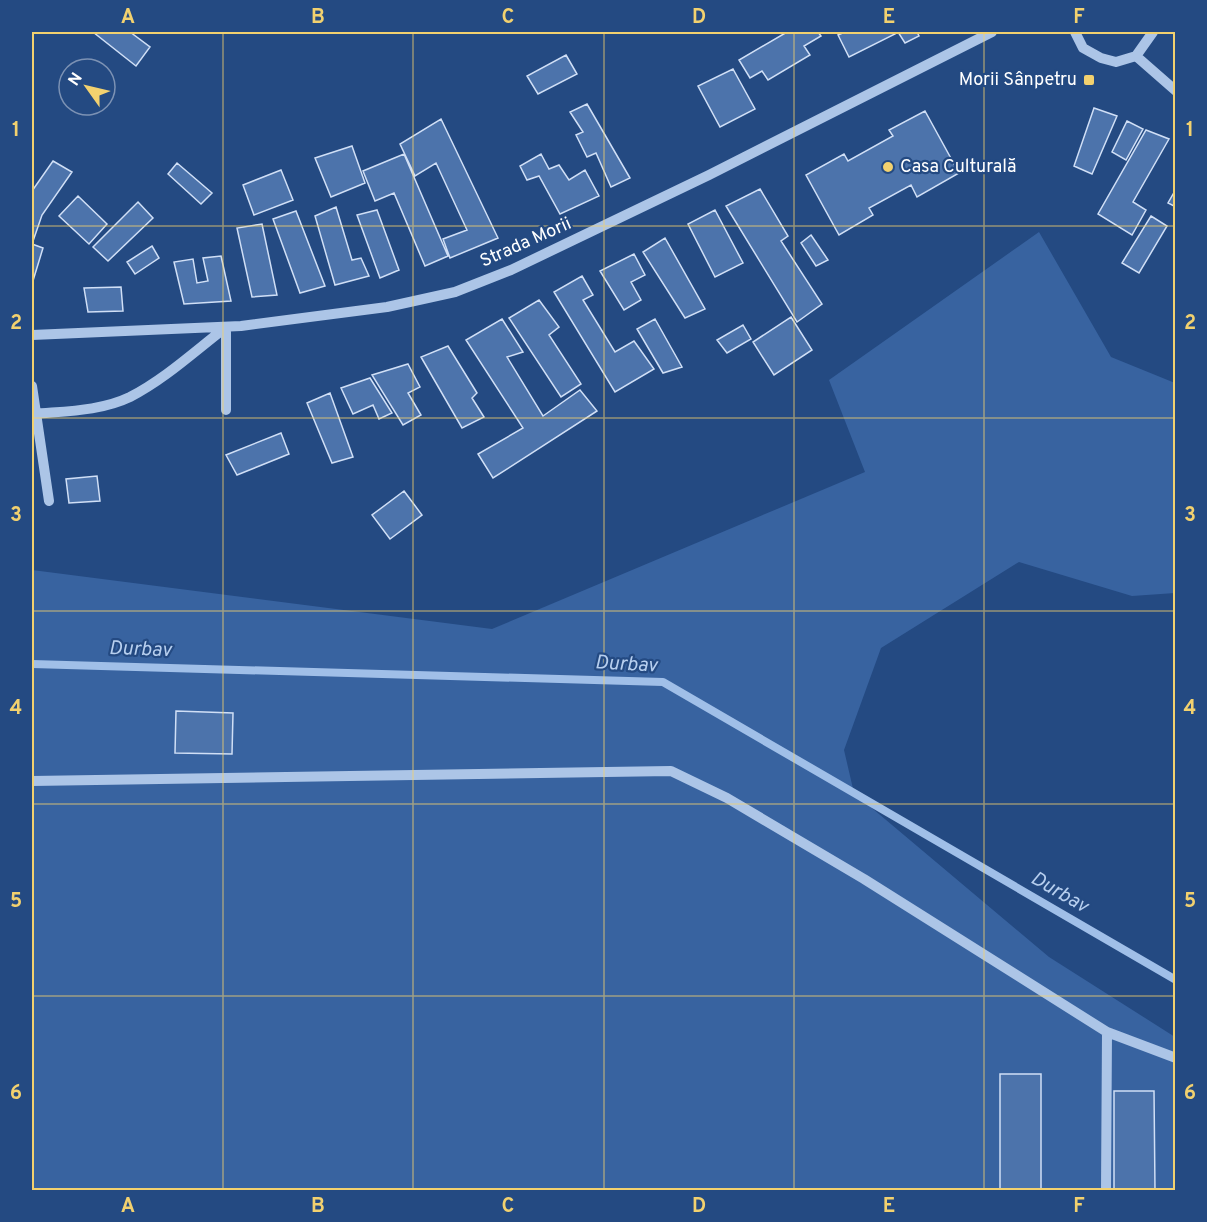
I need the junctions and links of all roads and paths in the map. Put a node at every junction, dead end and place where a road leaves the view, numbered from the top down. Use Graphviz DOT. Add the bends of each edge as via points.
graph roads {
  1 [pos="992,32"];
  2 [pos="1076,32"];
  3 [pos="1154,32"];
  4 [pos="1136,56"];
  5 [pos="1176,91"];
  6 [pos="226,328"];
  7 [pos="32,335"];
  8 [pos="32,386"];
  9 [pos="226,410"];
  10 [pos="34,414"];
  11 [pos="49,501"];
  12 [pos="32,781"];
  13 [pos="1107,1032"];
  14 [pos="1176,1058"];
  15 [pos="1106,1191"];
  1 -- 6 [label="street, Strada Morii" via="699,180 511,270 455,292 387,307"];
  2 -- 4 [label="street" via="1083,48 1101,58 1116,62"];
  3 -- 4 [label="street"];
  4 -- 5 [label="street"];
  6 -- 7 [label="street, Strada Morii"];
  6 -- 9 [label="street"];
  6 -- 10 [label="street" via="129,397 86,410"];
  8 -- 10 [label="street"];
  10 -- 11 [label="street"];
  12 -- 13 [label="street" via="671,771 727,798 864,879"];
  13 -- 14 [label="street"];
  13 -- 15 [label="street"];
}
